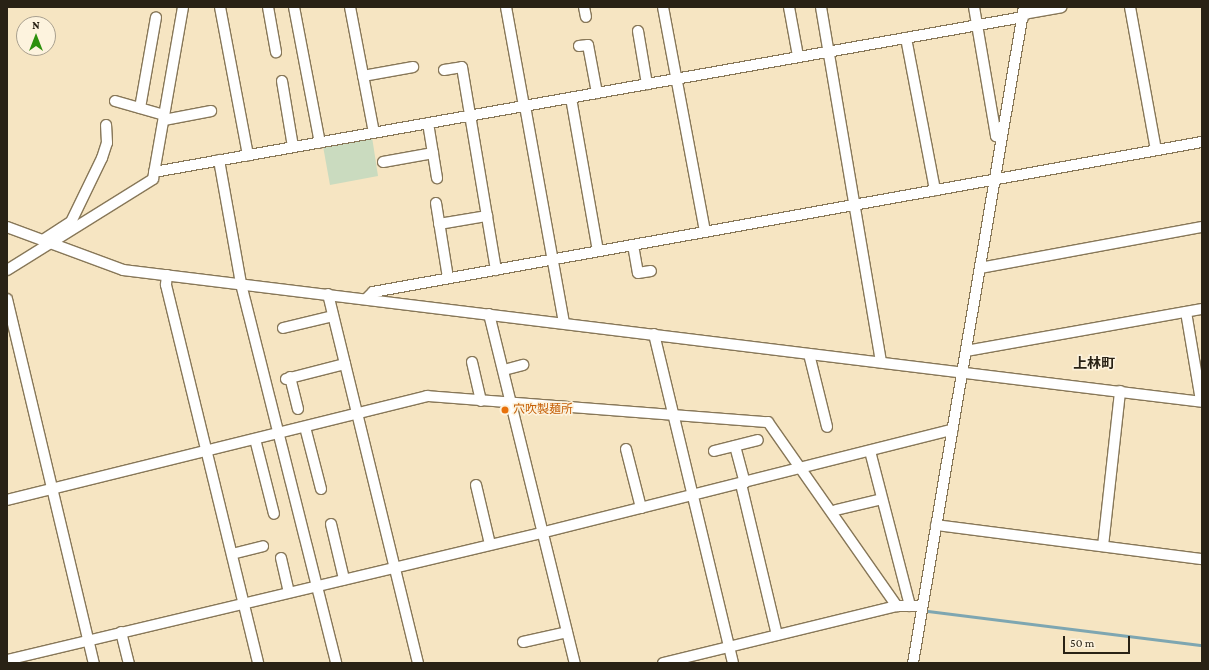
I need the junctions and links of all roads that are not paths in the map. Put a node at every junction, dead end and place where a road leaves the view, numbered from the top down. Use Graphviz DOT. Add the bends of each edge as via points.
graph roads {
  1 [pos="220,7"];
  2 [pos="268,7"];
  3 [pos="294,7"];
  4 [pos="350,7"];
  5 [pos="506,7"];
  6 [pos="663,7"];
  7 [pos="789,7"];
  8 [pos="821,7"];
  9 [pos="974,7"];
  10 [pos="1061,7"];
  11 [pos="1130,7"];
  12 [pos="185,8"];
  13 [pos="1023,13"];
  14 [pos="156,17"];
  15 [pos="977,25"];
  16 [pos="638,31"];
  17 [pos="906,38"];
  18 [pos="579,46"];
  19 [pos="830,50"];
  20 [pos="276,52"];
  21 [pos="798,56"];
  22 [pos="413,67"];
  23 [pos="444,70"];
  24 [pos="363,76"];
  25 [pos="676,79"];
  26 [pos="282,81"];
  27 [pos="647,84"];
  28 [pos="597,93"];
  29 [pos="571,98"];
  30 [pos="115,101"];
  31 [pos="524,106"];
  32 [pos="140,108"];
  33 [pos="211,111"];
  34 [pos="469,116"];
  35 [pos="164,117"];
  36 [pos="428,123"];
  37 [pos="106,125"];
  38 [pos="374,133"];
  39 [pos="1002,137"];
  40 [pos="1202,142"];
  41 [pos="320,143"];
  42 [pos="293,147"];
  43 [pos="1156,150"];
  44 [pos="433,153"];
  45 [pos="248,155"];
  46 [pos="219,160"];
  47 [pos="382,162"];
  48 [pos="154,172"];
  49 [pos="437,178"];
  50 [pos="995,179"];
  51 [pos="935,190"];
  52 [pos="436,203"];
  53 [pos="856,206"];
  54 [pos="487,216"];
  55 [pos="439,224"];
  56 [pos="7,227"];
  57 [pos="1202,227"];
  58 [pos="705,232"];
  59 [pos="47,241"];
  60 [pos="633,245"];
  61 [pos="598,251"];
  62 [pos="552,259"];
  63 [pos="980,268"];
  64 [pos="7,270"];
  65 [pos="496,270"];
  66 [pos="651,271"];
  67 [pos="167,275"];
  68 [pos="448,278"];
  69 [pos="241,284"];
  70 [pos="328,294"];
  71 [pos="7,299"];
  72 [pos="366,299"];
  73 [pos="1202,309"];
  74 [pos="1186,312"];
  75 [pos="489,314"];
  76 [pos="334,316"];
  77 [pos="564,323"];
  78 [pos="283,328"];
  79 [pos="654,334"];
  80 [pos="966,351"];
  81 [pos="809,354"];
  82 [pos="472,362"];
  83 [pos="881,362"];
  84 [pos="345,364"];
  85 [pos="523,365"];
  86 [pos="504,370"];
  87 [pos="962,372"];
  88 [pos="1120,391"];
  89 [pos="480,401"];
  90 [pos="1201,402"];
  91 [pos="513,404"];
  92 [pos="298,409"];
  93 [pos="357,414"];
  94 [pos="674,415"];
  95 [pos="305,426"];
  96 [pos="827,427"];
  97 [pos="952,430"];
  98 [pos="279,433"];
  99 [pos="255,439"];
  100 [pos="758,440"];
  101 [pos="735,446"];
  102 [pos="626,449"];
  103 [pos="207,450"];
  104 [pos="714,451"];
  105 [pos="870,451"];
  106 [pos="800,469"];
  107 [pos="743,483"];
  108 [pos="476,485"];
  109 [pos="52,489"];
  110 [pos="321,489"];
  111 [pos="694,495"];
  112 [pos="882,499"];
  113 [pos="7,500"];
  114 [pos="641,508"];
  115 [pos="836,510"];
  116 [pos="274,514"];
  117 [pos="331,524"];
  118 [pos="936,525"];
  119 [pos="545,532"];
  120 [pos="490,544"];
  121 [pos="264,546"];
  122 [pos="1103,546"];
  123 [pos="232,554"];
  124 [pos="281,558"];
  125 [pos="1202,559"];
  126 [pos="393,567"];
  127 [pos="344,579"];
  128 [pos="318,585"];
  129 [pos="289,592"];
  130 [pos="244,603"];
  131 [pos="897,606"];
  132 [pos="910,606"];
  133 [pos="922,606"];
  134 [pos="121,632"];
  135 [pos="567,632"];
  136 [pos="777,635"];
  137 [pos="88,640"];
  138 [pos="523,642"];
  139 [pos="730,647"];
  140 [pos="35,658"];
  141 [pos="7,660"];
  142 [pos="94,663"];
  143 [pos="129,663"];
  144 [pos="258,663"];
  145 [pos="336,663"];
  146 [pos="418,663"];
  147 [pos="575,663"];
  148 [pos="663,663"];
  149 [pos="733,663"];
  150 [pos="913,663"];
  1 -- 45 [label="street"];
  2 -- 20 [label="street"];
  3 -- 41 [label="street"];
  4 -- 24 [label="street"];
  5 -- 31 [label="street"];
  6 -- 25 [label="street"];
  7 -- 21 [label="street"];
  8 -- 19 [label="street"];
  9 -- 15 [label="street"];
  10 -- 13 [label="street"];
  11 -- 43 [label="street"];
  12 -- 35 [label="street"];
  13 -- 15 [label="street"];
  13 -- 39 [label="street"];
  14 -- 32 [label="street"];
  15 -- 17 [label="street"];
  15 -- 39 [label="street" via="996,136"];
  16 -- 27 [label="street"];
  17 -- 19 [label="street"];
  17 -- 51 [label="street"];
  18 -- 28 [label="street" via="588,45"];
  19 -- 21 [label="street"];
  19 -- 53 [label="street"];
  21 -- 25 [label="street"];
  22 -- 24 [label="street"];
  23 -- 34 [label="street" via="462,66"];
  24 -- 38 [label="street"];
  25 -- 27 [label="street"];
  25 -- 58 [label="street"];
  26 -- 42 [label="street"];
  27 -- 28 [label="street"];
  28 -- 29 [label="street"];
  29 -- 31 [label="street"];
  29 -- 61 [label="street"];
  30 -- 32 [label="street"];
  31 -- 34 [label="street"];
  31 -- 62 [label="street"];
  32 -- 35 [label="street"];
  33 -- 35 [label="street"];
  34 -- 36 [label="street"];
  34 -- 54 [label="street"];
  35 -- 48 [label="street"];
  36 -- 38 [label="street"];
  36 -- 44 [label="street"];
  37 -- 59 [label="street" via="107,143 102,158 71,222"];
  38 -- 41 [label="street"];
  39 -- 50 [label="street"];
  40 -- 43 [label="street"];
  41 -- 42 [label="street"];
  42 -- 45 [label="street"];
  43 -- 50 [label="street"];
  44 -- 47 [label="street"];
  44 -- 49 [label="street"];
  45 -- 46 [label="street"];
  46 -- 48 [label="street"];
  46 -- 69 [label="street"];
  48 -- 59 [label="street" via="153,179"];
  50 -- 51 [label="street"];
  50 -- 63 [label="street"];
  51 -- 53 [label="street"];
  52 -- 55 [label="street"];
  53 -- 58 [label="street"];
  53 -- 83 [label="street"];
  54 -- 55 [label="street"];
  54 -- 65 [label="street"];
  55 -- 68 [label="street"];
  56 -- 59 [label="street"];
  57 -- 63 [label="street"];
  58 -- 60 [label="street"];
  59 -- 64 [label="street"];
  59 -- 67 [label="street" via="123,270"];
  60 -- 61 [label="street"];
  60 -- 66 [label="street" via="638,273"];
  61 -- 62 [label="street"];
  62 -- 65 [label="street"];
  62 -- 77 [label="street"];
  63 -- 80 [label="street"];
  65 -- 68 [label="street"];
  67 -- 69 [label="street"];
  67 -- 103 [label="street" via="166,285"];
  68 -- 72 [label="street" via="373,292"];
  69 -- 70 [label="street"];
  69 -- 98 [label="street"];
  70 -- 72 [label="street"];
  70 -- 76 [label="street"];
  71 -- 109 [label="street"];
  72 -- 75 [label="street"];
  73 -- 74 [label="street"];
  74 -- 80 [label="street"];
  74 -- 90 [label="street"];
  75 -- 77 [label="street"];
  75 -- 86 [label="street"];
  76 -- 78 [label="street"];
  76 -- 84 [label="street"];
  77 -- 79 [label="street"];
  79 -- 81 [label="street"];
  79 -- 94 [label="street"];
  80 -- 87 [label="street"];
  81 -- 83 [label="street"];
  81 -- 96 [label="street"];
  82 -- 89 [label="street"];
  83 -- 87 [label="street"];
  84 -- 92 [label="street" via="288,378"];
  84 -- 93 [label="street"];
  85 -- 86 [label="street"];
  86 -- 91 [label="street"];
  87 -- 88 [label="street"];
  87 -- 97 [label="street"];
  88 -- 90 [label="street"];
  88 -- 122 [label="street"];
  89 -- 91 [label="street"];
  89 -- 93 [label="street" via="426,396"];
  91 -- 94 [label="street"];
  91 -- 119 [label="street"];
  93 -- 95 [label="street"];
  93 -- 126 [label="street"];
  94 -- 106 [label="street" via="768,422"];
  94 -- 111 [label="street"];
  95 -- 98 [label="street"];
  95 -- 110 [label="street"];
  97 -- 105 [label="street"];
  97 -- 118 [label="street"];
  98 -- 99 [label="street"];
  98 -- 128 [label="street"];
  99 -- 103 [label="street"];
  99 -- 116 [label="street"];
  100 -- 101 [label="street"];
  101 -- 104 [label="street"];
  101 -- 107 [label="street"];
  102 -- 114 [label="street"];
  103 -- 109 [label="street"];
  103 -- 123 [label="street"];
  105 -- 106 [label="street"];
  105 -- 112 [label="street"];
  106 -- 107 [label="street"];
  106 -- 131 [label="street"];
  107 -- 111 [label="street"];
  107 -- 136 [label="street"];
  108 -- 120 [label="street"];
  109 -- 113 [label="street"];
  109 -- 137 [label="street"];
  111 -- 114 [label="street"];
  111 -- 139 [label="street"];
  112 -- 115 [label="street"];
  112 -- 132 [label="street"];
  114 -- 119 [label="street"];
  117 -- 127 [label="street"];
  118 -- 122 [label="street"];
  118 -- 133 [label="street"];
  119 -- 120 [label="street"];
  119 -- 135 [label="street"];
  120 -- 126 [label="street"];
  121 -- 123 [label="street"];
  122 -- 125 [label="street"];
  123 -- 130 [label="street"];
  124 -- 129 [label="street"];
  126 -- 127 [label="street"];
  126 -- 146 [label="street"];
  127 -- 128 [label="street"];
  128 -- 129 [label="street"];
  128 -- 145 [label="street"];
  129 -- 130 [label="street"];
  130 -- 134 [label="street"];
  130 -- 144 [label="street"];
  131 -- 132 [label="street"];
  131 -- 136 [label="street"];
  132 -- 133 [label="street"];
  133 -- 150 [label="street"];
  134 -- 137 [label="street"];
  134 -- 143 [label="street"];
  135 -- 138 [label="street"];
  135 -- 147 [label="street"];
  136 -- 139 [label="street"];
  137 -- 140 [label="street"];
  137 -- 142 [label="street"];
  139 -- 148 [label="street"];
  139 -- 149 [label="street"];
  140 -- 141 [label="street"];
}
